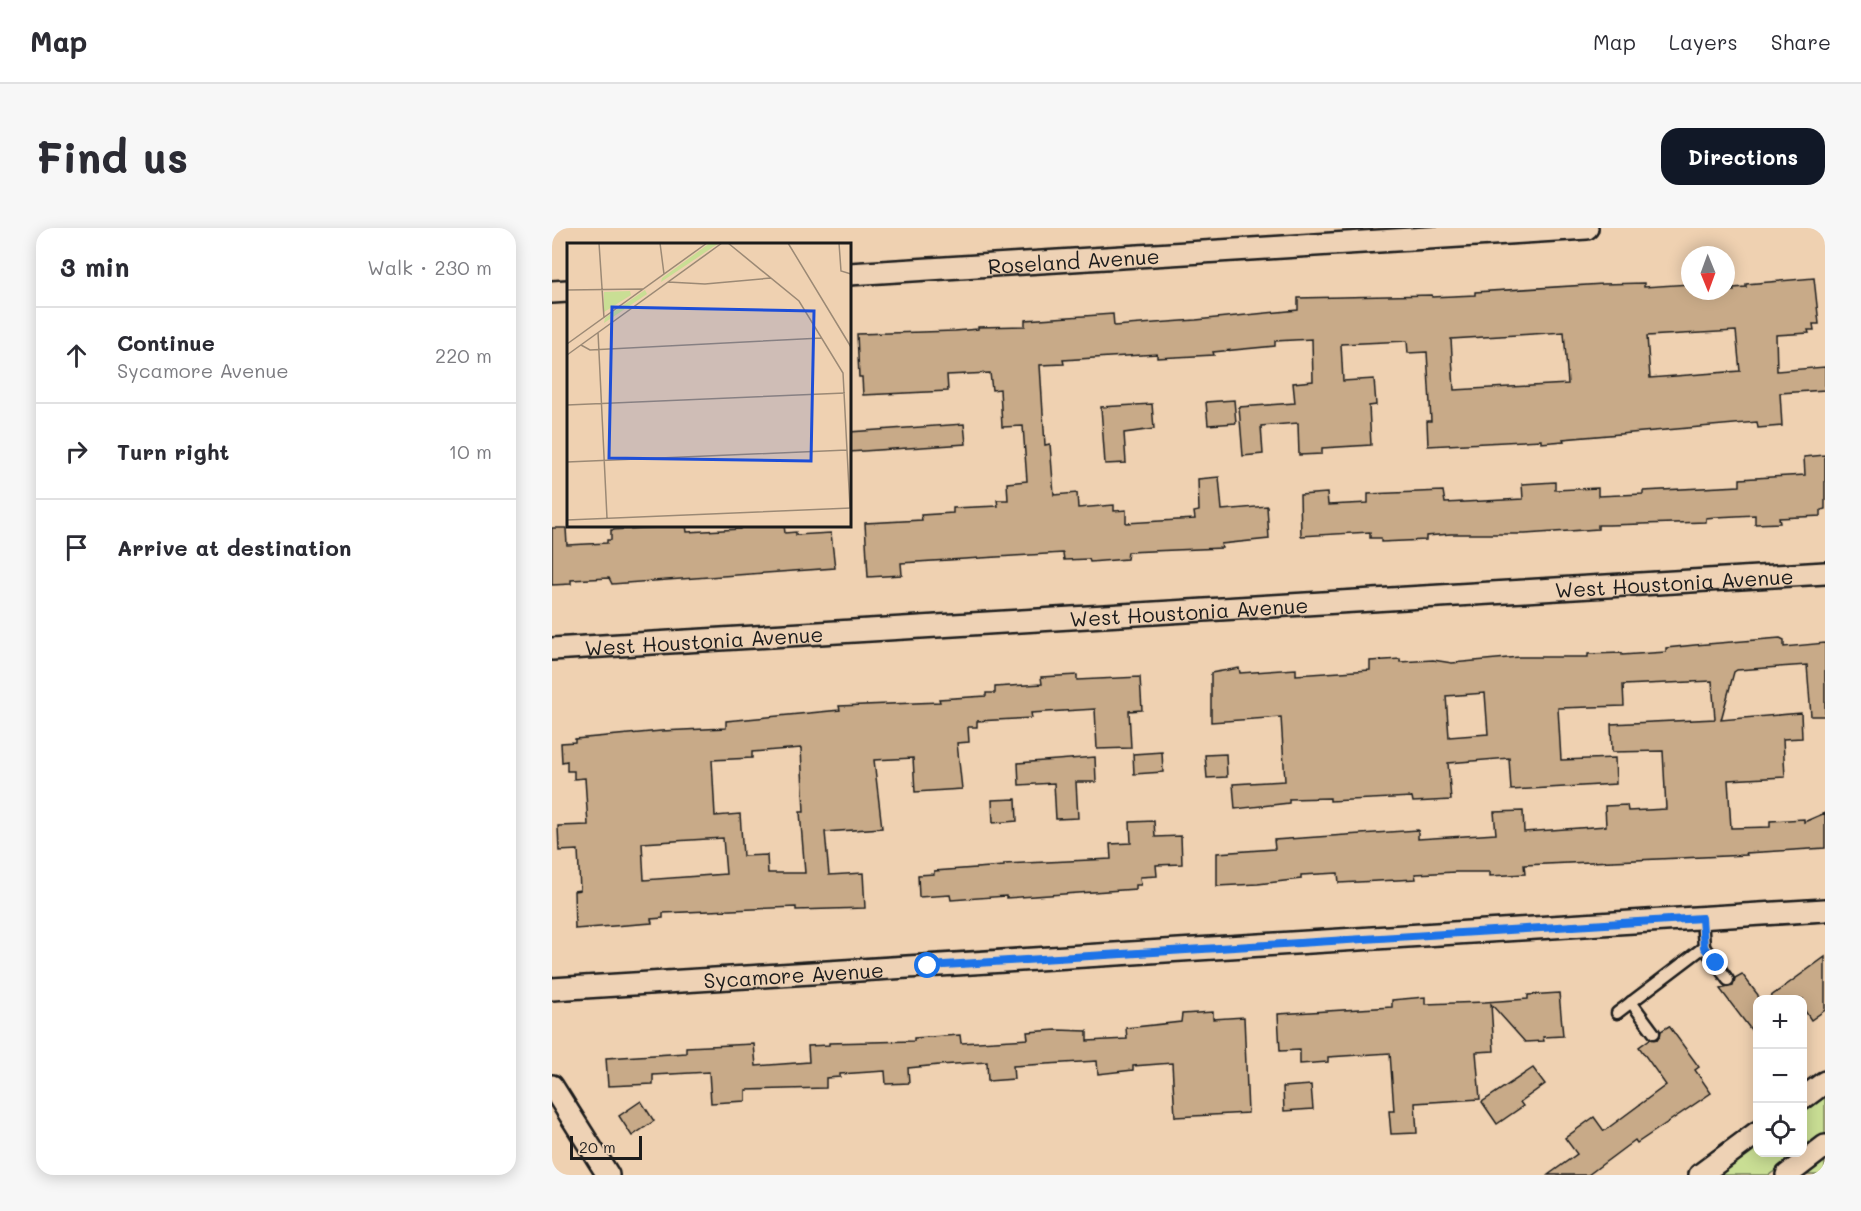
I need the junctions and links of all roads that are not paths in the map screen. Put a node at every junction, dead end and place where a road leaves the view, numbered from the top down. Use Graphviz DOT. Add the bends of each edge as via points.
graph roads {
  1 [pos="1587,228"];
  2 [pos="850,274"];
  3 [pos="567,291"];
  4 [pos="552,292"];
  5 [pos="1825,573"];
  6 [pos="552,649"];
  7 [pos="1825,910"];
  8 [pos="1702,918"];
  9 [pos="1704,947"];
  10 [pos="1728,980"];
  11 [pos="552,989"];
  12 [pos="1631,1002"];
  13 [pos="1617,1013"];
  14 [pos="1654,1033"];
  15 [pos="1825,1082"];
  16 [pos="552,1086"];
  17 [pos="1807,1096"];
  18 [pos="1753,1136"];
  19 [pos="1825,1146"];
  20 [pos="608,1175"];
  21 [pos="1700,1175"];
  22 [pos="1787,1175"];
  1 -- 2 [label="street, Roseland Avenue"];
  3 -- 4 [label="street"];
  5 -- 6 [label="street, West Houstonia Avenue"];
  7 -- 8 [label="street, Sycamore Avenue"];
  8 -- 9 [label="lane"];
  8 -- 11 [label="street, Sycamore Avenue"];
  9 -- 10 [label="lane"];
  9 -- 12 [label="lane"];
  12 -- 13 [label="lane"];
  12 -- 14 [label="lane"];
  15 -- 17 [label="street"];
  16 -- 20 [label="street"];
  18 -- 21 [label="street"];
  19 -- 22 [label="street"];
}
